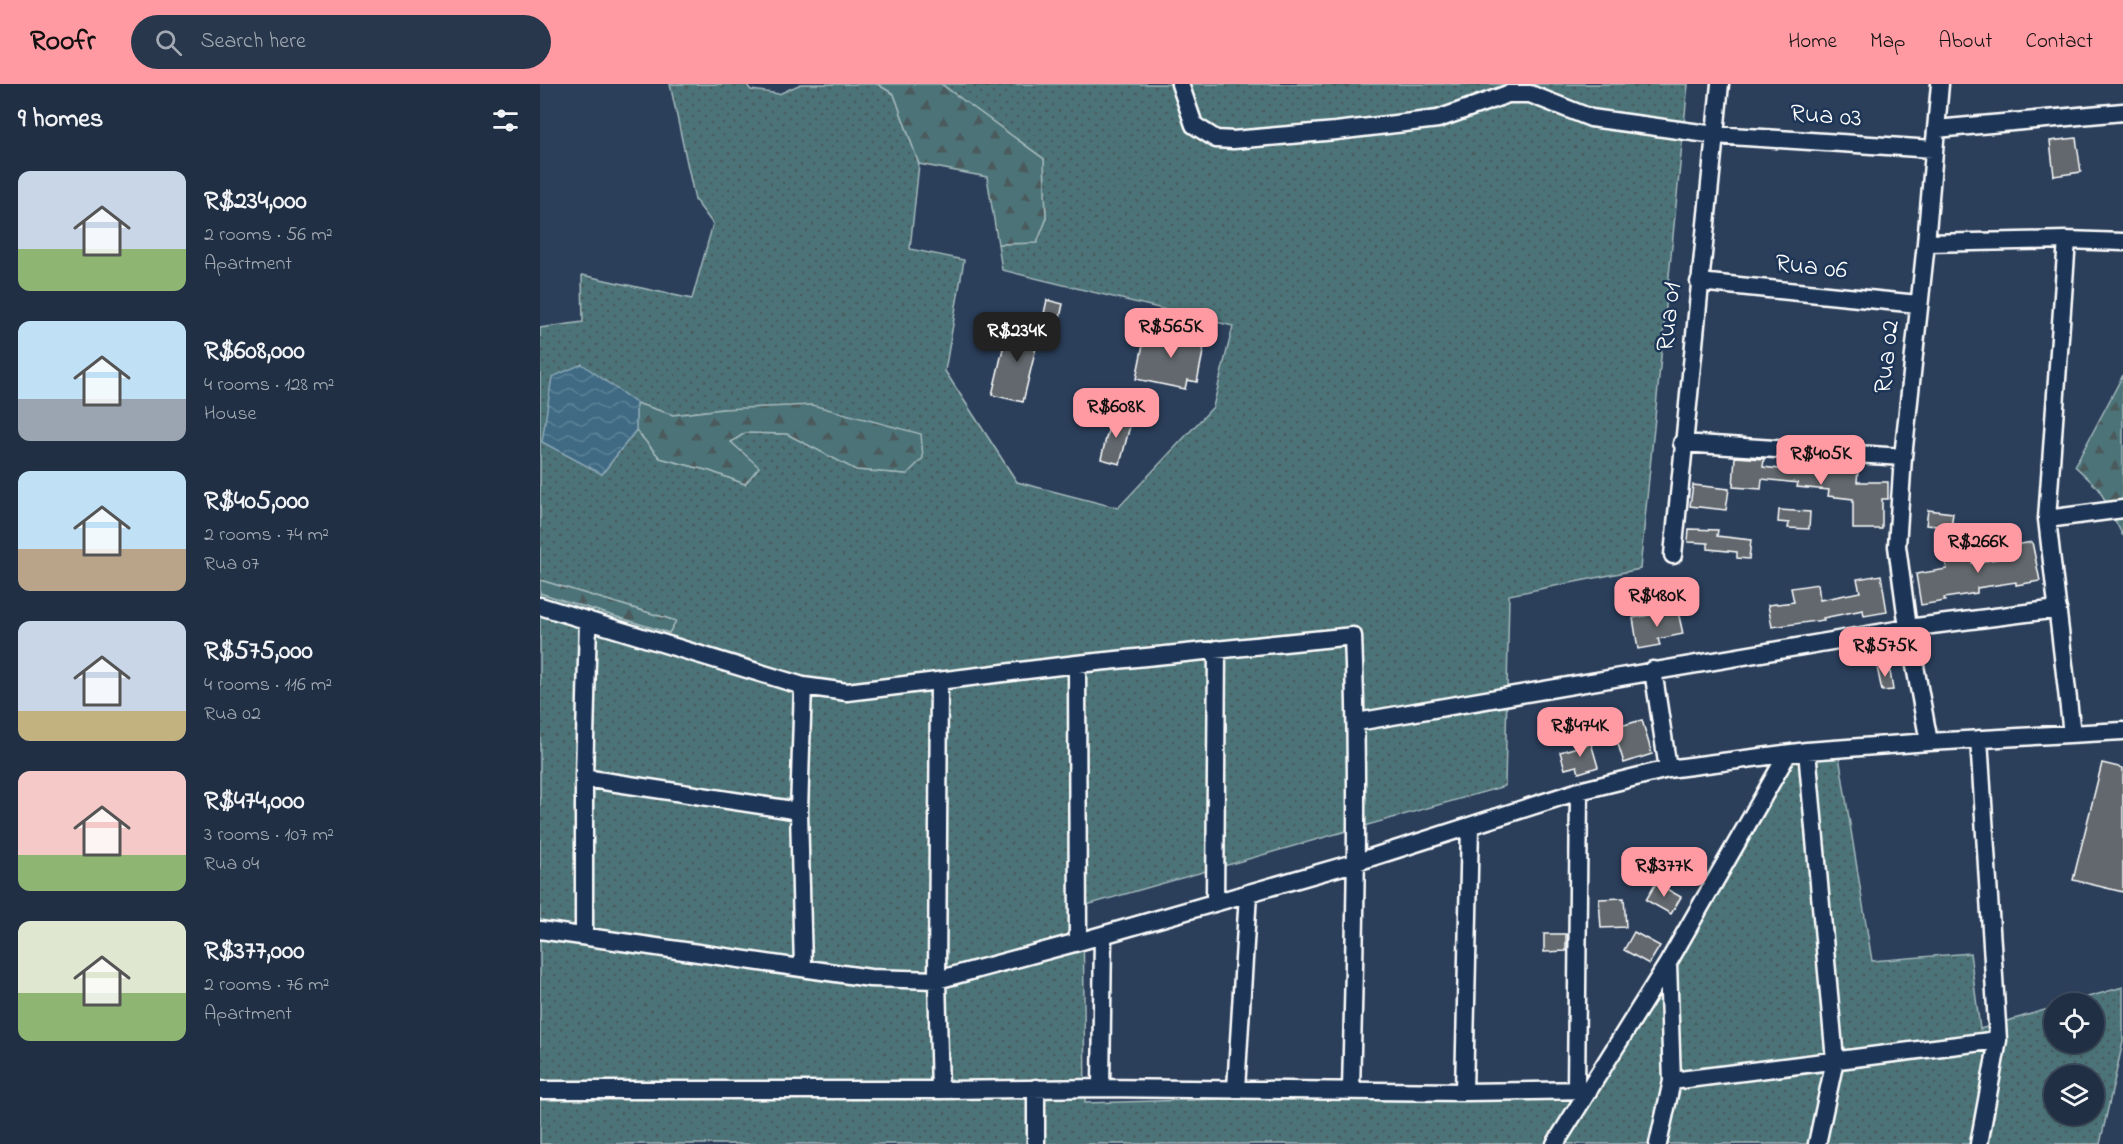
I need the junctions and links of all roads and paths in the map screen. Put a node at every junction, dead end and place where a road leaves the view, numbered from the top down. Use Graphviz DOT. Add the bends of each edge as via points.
graph roads {
  1 [pos="1180,84"];
  2 [pos="1720,84"];
  3 [pos="1940,84"];
  4 [pos="2123,112"];
  5 [pos="1936,129"];
  6 [pos="1715,135"];
  7 [pos="1933,149"];
  8 [pos="2067,240"];
  9 [pos="2123,242"];
  10 [pos="1926,243"];
  11 [pos="1699,282"];
  12 [pos="1918,304"];
  13 [pos="1682,443"];
  14 [pos="1903,457"];
  15 [pos="2123,509"];
  16 [pos="2047,519"];
  17 [pos="1672,555"];
  18 [pos="540,606"];
  19 [pos="2058,609"];
  20 [pos="588,620"];
  21 [pos="1908,628"];
  22 [pos="1217,649"];
  23 [pos="1077,664"];
  24 [pos="1653,670"];
  25 [pos="939,681"];
  26 [pos="803,686"];
  27 [pos="1357,722"];
  28 [pos="2123,731"];
  29 [pos="2072,734"];
  30 [pos="1979,739"];
  31 [pos="1929,742"];
  32 [pos="1807,751"];
  33 [pos="1786,755"];
  34 [pos="1668,770"];
  35 [pos="584,778"];
  36 [pos="1579,791"];
  37 [pos="799,811"];
  38 [pos="1470,826"];
  39 [pos="1357,862"];
  40 [pos="1248,894"];
  41 [pos="1215,902"];
  42 [pos="540,930"];
  43 [pos="1103,935"];
  44 [pos="584,936"];
  45 [pos="1078,942"];
  46 [pos="1668,963"];
  47 [pos="803,967"];
  48 [pos="937,980"];
  49 [pos="1998,1040"];
  50 [pos="1835,1060"];
  51 [pos="1672,1081"];
  52 [pos="1036,1088"];
  53 [pos="1101,1088"];
  54 [pos="1236,1089"];
  55 [pos="1351,1089"];
  56 [pos="540,1090"];
  57 [pos="940,1090"];
  58 [pos="1582,1090"];
  59 [pos="1464,1092"];
  60 [pos="1036,1144"];
  61 [pos="1555,1144"];
  62 [pos="1658,1144"];
  63 [pos="1817,1144"];
  64 [pos="1978,1144"];
  1 -- 6 [label="street, Rua 03" via="1194,125 1216,139 1336,131 1438,118 1508,94 1530,94 1591,118"];
  2 -- 6 [label="street, Rua 01"];
  3 -- 5 [label="street, Rua 02"];
  4 -- 5 [label="street"];
  5 -- 7 [label="street, Rua 02"];
  6 -- 7 [label="street, Rua 03"];
  6 -- 11 [label="street, Rua 01"];
  7 -- 10 [label="street, Rua 02"];
  8 -- 9 [label="street"];
  8 -- 10 [label="street"];
  8 -- 16 [label="street"];
  10 -- 12 [label="street, Rua 02"];
  11 -- 12 [label="street, Rua 06"];
  11 -- 13 [label="street, Rua 01"];
  12 -- 14 [label="street, Rua 02"];
  13 -- 14 [label="street"];
  13 -- 17 [label="street, Rua 01"];
  14 -- 21 [label="street, Rua 02" via="1897,546"];
  15 -- 16 [label="street"];
  16 -- 19 [label="street"];
  18 -- 20 [label="street"];
  19 -- 21 [label="street"];
  19 -- 29 [label="street"];
  20 -- 26 [label="street"];
  20 -- 35 [label="street"];
  21 -- 24 [label="street"];
  21 -- 31 [label="street, Rua 02"];
  22 -- 23 [label="street"];
  22 -- 27 [label="street" via="1353,636"];
  22 -- 41 [label="street"];
  23 -- 25 [label="street"];
  23 -- 45 [label="street"];
  24 -- 27 [label="street"];
  24 -- 34 [label="street"];
  25 -- 26 [label="street" via="847,692"];
  25 -- 48 [label="street"];
  26 -- 37 [label="street"];
  27 -- 39 [label="street"];
  28 -- 29 [label="street"];
  29 -- 30 [label="street"];
  30 -- 31 [label="street"];
  30 -- 49 [label="street"];
  31 -- 32 [label="street"];
  32 -- 33 [label="street"];
  32 -- 50 [label="street"];
  33 -- 34 [label="street"];
  33 -- 46 [label="street"];
  34 -- 36 [label="street"];
  35 -- 37 [label="street"];
  35 -- 44 [label="street"];
  36 -- 38 [label="street"];
  36 -- 58 [label="street"];
  37 -- 47 [label="street"];
  38 -- 39 [label="street"];
  38 -- 59 [label="street"];
  39 -- 40 [label="street"];
  39 -- 55 [label="street"];
  40 -- 41 [label="street"];
  40 -- 54 [label="street"];
  41 -- 43 [label="street"];
  42 -- 44 [label="street"];
  43 -- 45 [label="street"];
  43 -- 53 [label="street"];
  44 -- 47 [label="street"];
  45 -- 48 [label="street"];
  46 -- 51 [label="street"];
  46 -- 58 [label="street"];
  47 -- 48 [label="street" via="870,978"];
  48 -- 57 [label="street"];
  49 -- 50 [label="street"];
  49 -- 64 [label="street"];
  50 -- 51 [label="street"];
  50 -- 63 [label="street"];
  51 -- 62 [label="street"];
  52 -- 53 [label="street"];
  52 -- 57 [label="street"];
  52 -- 60 [label="street"];
  53 -- 54 [label="street"];
  54 -- 55 [label="street"];
  55 -- 59 [label="street"];
  56 -- 57 [label="street"];
  58 -- 59 [label="street"];
  58 -- 61 [label="street"];
}
